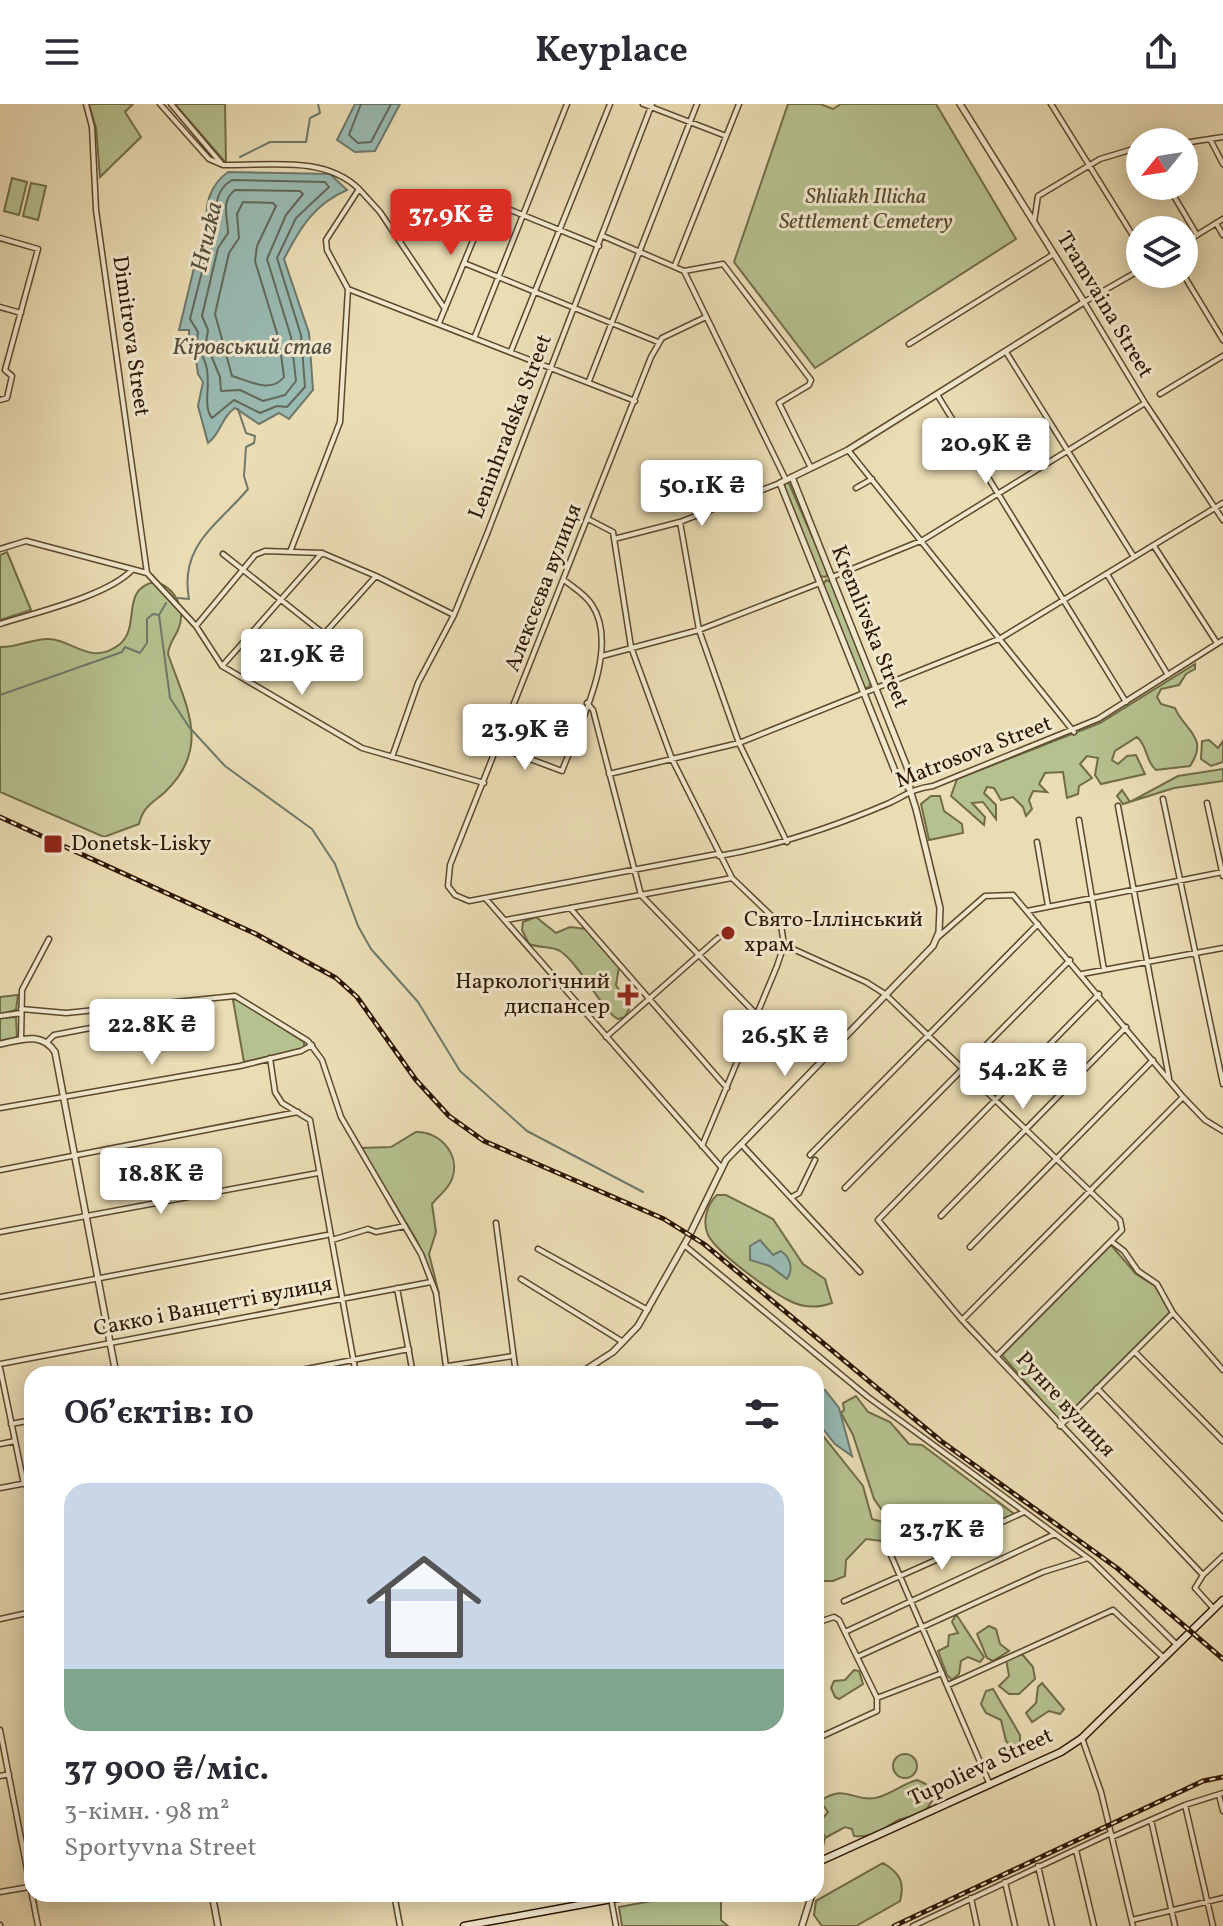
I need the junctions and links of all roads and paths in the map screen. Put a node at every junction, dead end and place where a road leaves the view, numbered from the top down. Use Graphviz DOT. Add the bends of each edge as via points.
graph roads {
  1 [pos="86,104"];
  2 [pos="160,104"];
  3 [pos="171,104"];
  4 [pos="567,104"];
  5 [pos="610,104"];
  6 [pos="643,104"];
  7 [pos="697,104"];
  8 [pos="739,104"];
  9 [pos="960,104"];
  10 [pos="1051,104"];
  11 [pos="652,106"];
  12 [pos="690,121"];
  13 [pos="726,136"];
  14 [pos="1223,137"];
  15 [pos="1210,139"];
  16 [pos="1198,141"];
  17 [pos="1126,152"];
  18 [pos="1089,164"];
  19 [pos="1223,164"];
  20 [pos="223,165"];
  21 [pos="359,189"];
  22 [pos="489,202"];
  23 [pos="448,204"];
  24 [pos="523,215"];
  25 [pos="1223,219"];
  26 [pos="1034,222"];
  27 [pos="1216,223"];
  28 [pos="1126,224"];
  29 [pos="560,230"];
  30 [pos="1198,234"];
  31 [pos="1223,235"];
  32 [pos="603,236"];
  33 [pos="0,238"];
  34 [pos="599,246"];
  35 [pos="639,250"];
  36 [pos="1054,254"];
  37 [pos="464,263"];
  38 [pos="675,266"];
  39 [pos="683,270"];
  40 [pos="498,277"];
  41 [pos="1126,278"];
  42 [pos="1191,288"];
  43 [pos="348,289"];
  44 [pos="535,292"];
  45 [pos="1084,302"];
  46 [pos="0,307"];
  47 [pos="574,307"];
  48 [pos="445,309"];
  49 [pos="21,313"];
  50 [pos="706,317"];
  51 [pos="612,322"];
  52 [pos="439,323"];
  53 [pos="475,337"];
  54 [pos="1223,340"];
  55 [pos="659,342"];
  56 [pos="909,344"];
  57 [pos="511,351"];
  58 [pos="1006,352"];
  59 [pos="1223,356"];
  60 [pos="550,367"];
  61 [pos="3,369"];
  62 [pos="589,381"];
  63 [pos="1160,394"];
  64 [pos="938,396"];
  65 [pos="0,400"];
  66 [pos="635,401"];
  67 [pos="1145,403"];
  68 [pos="848,450"];
  69 [pos="1068,451"];
  70 [pos="811,468"];
  71 [pos="786,479"];
  72 [pos="872,479"];
  73 [pos="856,488"];
  74 [pos="999,494"];
  75 [pos="1223,503"];
  76 [pos="1215,507"];
  77 [pos="588,519"];
  78 [pos="1223,520"];
  79 [pos="680,522"];
  80 [pos="614,539"];
  81 [pos="923,540"];
  82 [pos="1154,546"];
  83 [pos="0,549"];
  84 [pos="290,552"];
  85 [pos="322,553"];
  86 [pos="223,554"];
  87 [pos="1134,557"];
  88 [pos="243,568"];
  89 [pos="132,569"];
  90 [pos="147,573"];
  91 [pos="1107,574"];
  92 [pos="376,576"];
  93 [pos="832,577"];
  94 [pos="564,580"];
  95 [pos="820,583"];
  96 [pos="283,600"];
  97 [pos="1065,600"];
  98 [pos="454,615"];
  99 [pos="0,624"];
  100 [pos="196,626"];
  101 [pos="699,630"];
  102 [pos="1001,638"];
  103 [pos="1223,640"];
  104 [pos="1217,643"];
  105 [pos="631,647"];
  106 [pos="602,656"];
  107 [pos="222,666"];
  108 [pos="1168,675"];
  109 [pos="876,687"];
  110 [pos="863,693"];
  111 [pos="1126,702"];
  112 [pos="587,703"];
  113 [pos="1074,732"];
  114 [pos="739,743"];
  115 [pos="498,747"];
  116 [pos="392,757"];
  117 [pos="672,759"];
  118 [pos="609,774"];
  119 [pos="484,783"];
  120 [pos="910,790"];
  121 [pos="1163,799"];
  122 [pos="1207,803"];
  123 [pos="1118,806"];
  124 [pos="1079,820"];
  125 [pos="787,842"];
  126 [pos="1037,842"];
  127 [pos="718,855"];
  128 [pos="636,870"];
  129 [pos="1223,874"];
  130 [pos="732,878"];
  131 [pos="1181,880"];
  132 [pos="1134,889"];
  133 [pos="455,895"];
  134 [pos="641,895"];
  135 [pos="1091,898"];
  136 [pos="486,899"];
  137 [pos="1048,906"];
  138 [pos="570,908"];
  139 [pos="1027,911"];
  140 [pos="505,920"];
  141 [pos="1038,924"];
  142 [pos="718,938"];
  143 [pos="49,939"];
  144 [pos="934,943"];
  145 [pos="784,945"];
  146 [pos="1223,948"];
  147 [pos="1196,953"];
  148 [pos="701,955"];
  149 [pos="1070,960"];
  150 [pos="1147,962"];
  151 [pos="1104,970"];
  152 [pos="1082,974"];
  153 [pos="885,994"];
  154 [pos="1099,994"];
  155 [pos="651,999"];
  156 [pos="21,1011"];
  157 [pos="755,1013"];
  158 [pos="0,1016"];
  159 [pos="170,1017"];
  160 [pos="1126,1027"];
  161 [pos="926,1035"];
  162 [pos="606,1037"];
  163 [pos="21,1040"];
  164 [pos="47,1042"];
  165 [pos="0,1044"];
  166 [pos="312,1045"];
  167 [pos="270,1058"];
  168 [pos="1153,1060"];
  169 [pos="964,1068"];
  170 [pos="1170,1081"];
  171 [pos="1223,1084"];
  172 [pos="727,1088"];
  173 [pos="64,1096"];
  174 [pos="1183,1097"];
  175 [pos="994,1098"];
  176 [pos="0,1108"];
  177 [pos="298,1112"];
  178 [pos="1026,1128"];
  179 [pos="1223,1131"];
  180 [pos="741,1144"];
  181 [pos="702,1146"];
  182 [pos="810,1155"];
  183 [pos="75,1156"];
  184 [pos="1057,1158"];
  185 [pos="815,1160"];
  186 [pos="721,1167"];
  187 [pos="0,1170"];
  188 [pos="318,1173"];
  189 [pos="845,1188"];
  190 [pos="1090,1191"];
  191 [pos="792,1197"];
  192 [pos="87,1216"];
  193 [pos="941,1216"];
  194 [pos="496,1223"];
  195 [pos="405,1226"];
  196 [pos="0,1232"];
  197 [pos="330,1237"];
  198 [pos="1111,1241"];
  199 [pos="684,1245"];
  200 [pos="970,1247"];
  201 [pos="538,1249"];
  202 [pos="860,1272"];
  203 [pos="521,1279"];
  204 [pos="99,1280"];
  205 [pos="431,1282"];
  206 [pos="397,1288"];
  207 [pos="0,1297"];
  208 [pos="342,1299"];
  209 [pos="648,1310"];
  210 [pos="1173,1313"];
  211 [pos="962,1320"];
  212 [pos="110,1342"];
  213 [pos="623,1342"];
  214 [pos="409,1349"];
  215 [pos="1135,1351"];
  216 [pos="513,1356"];
  217 [pos="997,1356"];
  218 [pos="353,1360"];
  219 [pos="0,1366"];
  220 [pos="114,1366"];
  221 [pos="322,1366"];
  222 [pos="354,1366"];
  223 [pos="412,1366"];
  224 [pos="448,1366"];
  225 [pos="515,1366"];
  226 [pos="590,1366"];
  227 [pos="1222,1366"];
  228 [pos="1097,1388"];
  229 [pos="7,1403"];
  230 [pos="0,1404"];
  231 [pos="24,1422"];
  232 [pos="11,1424"];
  233 [pos="1060,1426"];
  234 [pos="15,1441"];
  235 [pos="1223,1441"];
  236 [pos="0,1444"];
  237 [pos="24,1484"];
  238 [pos="0,1488"];
  239 [pos="1024,1512"];
  240 [pos="1223,1518"];
  241 [pos="1055,1534"];
  242 [pos="890,1553"];
  243 [pos="1223,1556"];
  244 [pos="1088,1558"];
  245 [pos="1203,1575"];
  246 [pos="900,1576"];
  247 [pos="1223,1600"];
  248 [pos="844,1601"];
  249 [pos="911,1602"];
  250 [pos="1214,1609"];
  251 [pos="24,1614"];
  252 [pos="0,1619"];
  253 [pos="824,1620"];
  254 [pos="922,1626"];
  255 [pos="845,1632"];
  256 [pos="1177,1645"];
  257 [pos="857,1657"];
  258 [pos="1164,1658"];
  259 [pos="942,1673"];
  260 [pos="948,1685"];
  261 [pos="877,1698"];
  262 [pos="0,1730"];
  263 [pos="824,1735"];
  264 [pos="1082,1738"];
  265 [pos="9,1774"];
  266 [pos="0,1776"];
  267 [pos="990,1785"];
  268 [pos="1221,1794"];
  269 [pos="1185,1805"];
  270 [pos="1223,1811"];
  271 [pos="1151,1820"];
  272 [pos="1112,1835"];
  273 [pos="1076,1850"];
  274 [pos="24,1855"];
  275 [pos="824,1859"];
  276 [pos="1038,1866"];
  277 [pos="1004,1881"];
  278 [pos="24,1888"];
  279 [pos="0,1892"];
  280 [pos="971,1898"];
  281 [pos="1223,1898"];
  282 [pos="33,1902"];
  283 [pos="214,1902"];
  284 [pos="396,1902"];
  285 [pos="595,1902"];
  286 [pos="612,1902"];
  287 [pos="810,1902"];
  288 [pos="1207,1902"];
  289 [pos="1171,1911"];
  290 [pos="935,1915"];
  291 [pos="1132,1923"];
  292 [pos="38,1926"];
  293 [pos="218,1926"];
  294 [pos="400,1926"];
  295 [pos="464,1926"];
  296 [pos="616,1926"];
  297 [pos="802,1926"];
  298 [pos="913,1926"];
  299 [pos="937,1926"];
  300 [pos="977,1926"];
  301 [pos="1015,1926"];
  302 [pos="1052,1926"];
  303 [pos="1094,1926"];
  304 [pos="1175,1926"];
  305 [pos="1213,1926"];
  1 -- 90 [label="street, Dimitrova Street"];
  2 -- 20 [label="street" via="209,159"];
  3 -- 20 [label="street"];
  4 -- 24 [label="street"];
  5 -- 29 [label="street"];
  6 -- 11 [label="street"];
  7 -- 12 [label="street"];
  8 -- 13 [label="street"];
  9 -- 26 [label="street, Tramvaina Street"];
  10 -- 18 [label="street"];
  11 -- 12 [label="street"];
  11 -- 32 [label="street, Leninhradska Street"];
  12 -- 13 [label="street"];
  12 -- 35 [label="street"];
  13 -- 38 [label="street"];
  14 -- 15 [label="street"];
  15 -- 16 [label="street"];
  15 -- 19 [label="street"];
  17 -- 18 [label="street"];
  18 -- 26 [label="street" via="1038,196"];
  18 -- 28 [label="street"];
  20 -- 21 [label="street" via="326,167 344,174"];
  21 -- 43 [label="street" via="326,240"];
  21 -- 48 [label="street"];
  22 -- 23 [label="street" via="470,195"];
  22 -- 24 [label="street"];
  22 -- 37 [label="street"];
  24 -- 29 [label="street"];
  24 -- 40 [label="street"];
  25 -- 27 [label="street"];
  26 -- 36 [label="street, Tramvaina Street"];
  27 -- 30 [label="street"];
  27 -- 31 [label="street"];
  29 -- 34 [label="street"];
  29 -- 44 [label="street"];
  32 -- 34 [label="street, Leninhradska Street"];
  32 -- 35 [label="street"];
  33 -- 49 [label="street" via="38,249"];
  34 -- 47 [label="street, Leninhradska Street"];
  35 -- 38 [label="street"];
  35 -- 51 [label="street"];
  36 -- 45 [label="street, Tramvaina Street"];
  36 -- 56 [label="street"];
  37 -- 40 [label="street"];
  37 -- 48 [label="street"];
  38 -- 39 [label="street"];
  39 -- 50 [label="street, Kremlivska Street"];
  39 -- 70 [label="street" via="723,264 811,380 779,403"];
  40 -- 44 [label="street"];
  40 -- 53 [label="street"];
  41 -- 45 [label="street"];
  42 -- 54 [label="street"];
  43 -- 52 [label="street"];
  43 -- 84 [label="street" via="340,422"];
  44 -- 47 [label="street"];
  44 -- 57 [label="street"];
  45 -- 58 [label="street"];
  45 -- 67 [label="street, Tramvaina Street"];
  46 -- 49 [label="street"];
  47 -- 51 [label="street"];
  47 -- 60 [label="street, Leninhradska Street"];
  48 -- 52 [label="street"];
  49 -- 61 [label="street"];
  50 -- 55 [label="street"];
  50 -- 71 [label="street, Kremlivska Street"];
  51 -- 55 [label="street"];
  51 -- 62 [label="street"];
  52 -- 53 [label="street"];
  53 -- 57 [label="street"];
  55 -- 66 [label="street, Алексєєва вулиця"];
  57 -- 60 [label="street"];
  58 -- 64 [label="street"];
  58 -- 69 [label="street"];
  59 -- 63 [label="street"];
  60 -- 62 [label="street"];
  60 -- 98 [label="street, Leninhradska Street"];
  61 -- 65 [label="street" via="12,376 7,398"];
  62 -- 66 [label="street"];
  64 -- 68 [label="street"];
  64 -- 74 [label="street"];
  66 -- 77 [label="street, Алексєєва вулиця"];
  67 -- 69 [label="street"];
  67 -- 76 [label="street, Tramvaina Street"];
  68 -- 70 [label="street"];
  68 -- 72 [label="street"];
  69 -- 74 [label="street"];
  69 -- 87 [label="street"];
  70 -- 71 [label="street"];
  71 -- 79 [label="street"];
  71 -- 93 [label="street, Kremlivska Street"];
  71 -- 95 [label="street, Kremlivska Street"];
  72 -- 73 [label="street"];
  72 -- 81 [label="street"];
  74 -- 81 [label="street"];
  74 -- 97 [label="street"];
  75 -- 76 [label="street"];
  76 -- 78 [label="street, Tramvaina Street"];
  76 -- 82 [label="street"];
  77 -- 80 [label="street" via="613,532"];
  77 -- 94 [label="street, Алексєєва вулиця"];
  79 -- 80 [label="street"];
  79 -- 101 [label="street"];
  80 -- 105 [label="street"];
  81 -- 93 [label="street"];
  81 -- 102 [label="street"];
  82 -- 87 [label="street"];
  82 -- 104 [label="street"];
  83 -- 89 [label="street" via="26,541"];
  84 -- 85 [label="street"];
  84 -- 88 [label="street" via="258,552"];
  85 -- 92 [label="street"];
  85 -- 96 [label="street"];
  86 -- 88 [label="street"];
  87 -- 91 [label="street"];
  88 -- 96 [label="street"];
  88 -- 100 [label="street"];
  89 -- 90 [label="street"];
  89 -- 99 [label="street" via="121,581 89,596"];
  90 -- 100 [label="street"];
  91 -- 97 [label="street"];
  91 -- 108 [label="street"];
  92 -- 96 [label="street" via="324,634"];
  92 -- 98 [label="street"];
  93 -- 109 [label="street, Kremlivska Street"];
  94 -- 106 [label="street" via="599,618"];
  94 -- 115 [label="street, Алексєєва вулиця"];
  95 -- 101 [label="street"];
  95 -- 110 [label="street, Kremlivska Street"];
  96 -- 107 [label="street"];
  97 -- 102 [label="street"];
  97 -- 111 [label="street"];
  98 -- 116 [label="street, Leninhradska Street" via="418,683"];
  100 -- 107 [label="street"];
  101 -- 105 [label="street"];
  101 -- 114 [label="street"];
  102 -- 109 [label="street"];
  102 -- 113 [label="street"];
  103 -- 104 [label="street, Matrosova Street"];
  104 -- 108 [label="street, Matrosova Street"];
  105 -- 106 [label="street"];
  105 -- 117 [label="street"];
  106 -- 112 [label="street"];
  107 -- 116 [label="street" via="362,748"];
  108 -- 111 [label="street, Matrosova Street"];
  109 -- 110 [label="street"];
  109 -- 120 [label="street, Kremlivska Street" via="911,778"];
  110 -- 114 [label="street"];
  110 -- 120 [label="street, Kremlivska Street" via="895,771"];
  111 -- 113 [label="street, Matrosova Street"];
  112 -- 115 [label="street" via="562,771"];
  112 -- 118 [label="street"];
  113 -- 120 [label="street, Matrosova Street"];
  114 -- 117 [label="street"];
  114 -- 125 [label="street"];
  115 -- 119 [label="street, Алексєєва вулиця"];
  116 -- 119 [label="street"];
  117 -- 118 [label="street"];
  117 -- 127 [label="street"];
  118 -- 128 [label="street"];
  119 -- 133 [label="street, Алексєєва вулиця" via="450,865 448,886"];
  120 -- 125 [label="street, Matrosova Street" via="890,803"];
  120 -- 144 [label="street, Kremlivska Street" via="940,908"];
  121 -- 131 [label="street"];
  122 -- 129 [label="street"];
  123 -- 132 [label="street"];
  124 -- 135 [label="street"];
  125 -- 127 [label="street, Matrosova Street"];
  126 -- 137 [label="street"];
  127 -- 128 [label="street, Matrosova Street"];
  127 -- 130 [label="street"];
  128 -- 134 [label="street"];
  128 -- 136 [label="street, Matrosova Street"];
  129 -- 131 [label="street"];
  130 -- 134 [label="street"];
  130 -- 145 [label="street" via="781,925"];
  131 -- 132 [label="street"];
  131 -- 147 [label="street"];
  132 -- 135 [label="street"];
  132 -- 150 [label="street"];
  133 -- 136 [label="street, Matrosova Street" via="469,901"];
  134 -- 138 [label="street"];
  134 -- 148 [label="street"];
  135 -- 137 [label="street"];
  135 -- 151 [label="street"];
  136 -- 140 [label="street"];
  137 -- 139 [label="street"];
  138 -- 140 [label="street"];
  138 -- 155 [label="street"];
  139 -- 141 [label="street"];
  139 -- 144 [label="street" via="1013,895 985,896"];
  140 -- 162 [label="street"];
  141 -- 149 [label="street"];
  141 -- 161 [label="street"];
  142 -- 148 [label="street"];
  143 -- 156 [label="street" via="22,990"];
  144 -- 153 [label="street"];
  145 -- 153 [label="street"];
  145 -- 157 [label="street"];
  146 -- 147 [label="street"];
  147 -- 150 [label="street"];
  147 -- 171 [label="street"];
  148 -- 155 [label="street"];
  148 -- 157 [label="street"];
  149 -- 152 [label="street"];
  149 -- 169 [label="street"];
  150 -- 151 [label="street"];
  150 -- 170 [label="street"];
  151 -- 152 [label="street"];
  152 -- 154 [label="street"];
  153 -- 161 [label="street"];
  153 -- 180 [label="street"];
  154 -- 160 [label="street"];
  154 -- 175 [label="street"];
  155 -- 162 [label="street"];
  155 -- 172 [label="street"];
  156 -- 158 [label="street"];
  156 -- 163 [label="street"];
  156 -- 166 [label="street" via="66,1013 235,996"];
  157 -- 172 [label="street"];
  159 -- 164 [label="street" via="163,1014 54,1035"];
  160 -- 168 [label="street"];
  160 -- 178 [label="street"];
  161 -- 169 [label="street"];
  161 -- 182 [label="street"];
  162 -- 181 [label="street"];
  163 -- 164 [label="street"];
  163 -- 165 [label="street"];
  164 -- 173 [label="street" via="55,1052"];
  166 -- 167 [label="street"];
  166 -- 195 [label="street" via="341,1117"];
  167 -- 173 [label="street"];
  167 -- 177 [label="street" via="275,1092"];
  168 -- 170 [label="street"];
  168 -- 184 [label="street"];
  169 -- 175 [label="street"];
  169 -- 189 [label="street"];
  170 -- 174 [label="street"];
  172 -- 181 [label="street"];
  173 -- 176 [label="street"];
  173 -- 183 [label="street"];
  174 -- 179 [label="street"];
  174 -- 190 [label="street"];
  175 -- 178 [label="street"];
  175 -- 211 [label="street, Рунге вулиця" via="878,1220"];
  177 -- 183 [label="street"];
  177 -- 188 [label="street" via="310,1120"];
  178 -- 184 [label="street"];
  178 -- 193 [label="street"];
  180 -- 186 [label="street"];
  180 -- 191 [label="street"];
  181 -- 186 [label="street"];
  183 -- 187 [label="street"];
  183 -- 192 [label="street"];
  184 -- 190 [label="street"];
  184 -- 200 [label="street"];
  185 -- 191 [label="street"];
  186 -- 199 [label="street"];
  188 -- 192 [label="street"];
  188 -- 197 [label="street"];
  190 -- 198 [label="street" via="1120,1220 1122,1230"];
  190 -- 211 [label="street"];
  191 -- 202 [label="street"];
  192 -- 196 [label="street"];
  192 -- 204 [label="street"];
  194 -- 216 [label="street"];
  195 -- 197 [label="street"];
  195 -- 205 [label="street"];
  197 -- 204 [label="street"];
  197 -- 208 [label="street"];
  198 -- 210 [label="street" via="1157,1284"];
  198 -- 217 [label="street"];
  199 -- 209 [label="street"];
  199 -- 239 [label="street" via="868,1397"];
  201 -- 209 [label="street"];
  203 -- 213 [label="street"];
  204 -- 207 [label="street"];
  204 -- 212 [label="street"];
  205 -- 206 [label="street, Сакко і Ванцетті вулиця"];
  205 -- 224 [label="street"];
  206 -- 208 [label="street, Сакко і Ванцетті вулиця"];
  206 -- 214 [label="street"];
  208 -- 212 [label="street, Сакко і Ванцетті вулиця"];
  208 -- 218 [label="street"];
  209 -- 213 [label="street"];
  210 -- 215 [label="street"];
  210 -- 227 [label="street"];
  211 -- 217 [label="street, Рунге вулиця"];
  212 -- 219 [label="street, Сакко і Ванцетті вулиця"];
  212 -- 220 [label="street"];
  213 -- 226 [label="street"];
  214 -- 218 [label="street"];
  214 -- 223 [label="street"];
  215 -- 228 [label="street"];
  215 -- 235 [label="street"];
  216 -- 224 [label="street"];
  216 -- 225 [label="street"];
  217 -- 233 [label="street, Рунге вулиця"];
  218 -- 221 [label="street"];
  218 -- 222 [label="street"];
  219 -- 229 [label="street"];
  228 -- 233 [label="street"];
  228 -- 240 [label="street"];
  229 -- 230 [label="street"];
  229 -- 232 [label="street"];
  231 -- 232 [label="street"];
  232 -- 234 [label="street"];
  233 -- 245 [label="street, Рунге вулиця"];
  234 -- 236 [label="street"];
  234 -- 237 [label="street"];
  237 -- 238 [label="street"];
  239 -- 241 [label="street"];
  239 -- 246 [label="street"];
  241 -- 244 [label="street"];
  241 -- 249 [label="street"];
  242 -- 246 [label="street"];
  243 -- 245 [label="street"];
  244 -- 254 [label="street" via="1043,1572"];
  244 -- 256 [label="street"];
  245 -- 250 [label="street, Рунге вулиця" via="1195,1588"];
  246 -- 248 [label="street"];
  246 -- 249 [label="street"];
  247 -- 250 [label="main road, Tupolieva Street"];
  249 -- 254 [label="street"];
  249 -- 255 [label="street"];
  250 -- 256 [label="main road, Tupolieva Street"];
  251 -- 252 [label="street"];
  253 -- 255 [label="street" via="834,1617"];
  254 -- 257 [label="street"];
  254 -- 259 [label="street"];
  255 -- 257 [label="street"];
  256 -- 258 [label="main road, Tupolieva Street"];
  257 -- 261 [label="street"];
  258 -- 260 [label="street" via="1113,1610"];
  258 -- 264 [label="main road, Tupolieva Street"];
  259 -- 260 [label="street"];
  259 -- 261 [label="street"];
  260 -- 267 [label="street"];
  261 -- 263 [label="street" via="877,1711"];
  262 -- 265 [label="street"];
  264 -- 267 [label="main road, Tupolieva Street"];
  264 -- 272 [label="street"];
  265 -- 266 [label="street"];
  265 -- 274 [label="street"];
  267 -- 275 [label="main road, Tupolieva Street"];
  268 -- 269 [label="street"];
  268 -- 270 [label="street"];
  269 -- 271 [label="street"];
  269 -- 288 [label="street"];
  271 -- 272 [label="street"];
  271 -- 289 [label="street"];
  272 -- 273 [label="street"];
  272 -- 291 [label="street"];
  273 -- 276 [label="street"];
  273 -- 303 [label="street"];
  276 -- 277 [label="street"];
  276 -- 302 [label="street"];
  277 -- 280 [label="street"];
  277 -- 301 [label="street"];
  278 -- 279 [label="street"];
  280 -- 290 [label="street"];
  280 -- 300 [label="street"];
  281 -- 288 [label="street"];
  282 -- 292 [label="street"];
  283 -- 293 [label="street"];
  284 -- 294 [label="street"];
  285 -- 295 [label="main road"];
  286 -- 296 [label="street"];
  287 -- 297 [label="street"];
  288 -- 289 [label="street"];
  288 -- 305 [label="street"];
  289 -- 291 [label="street"];
  289 -- 304 [label="street"];
  290 -- 298 [label="street"];
  290 -- 299 [label="street"];
}
